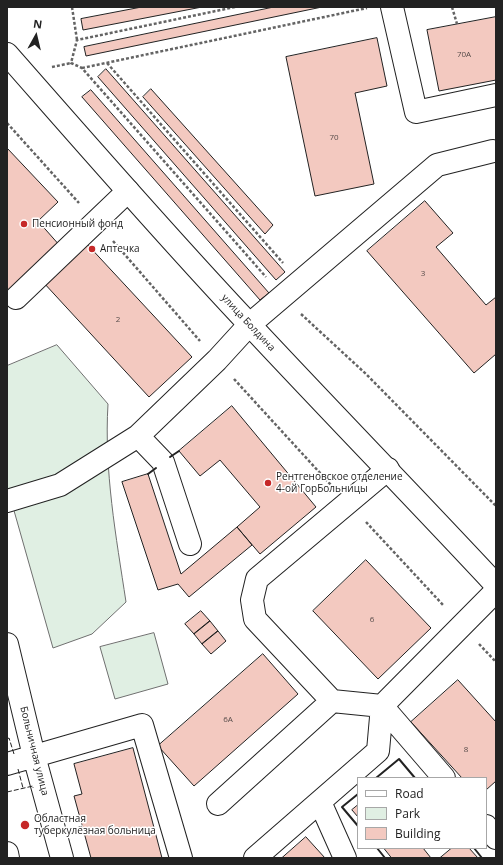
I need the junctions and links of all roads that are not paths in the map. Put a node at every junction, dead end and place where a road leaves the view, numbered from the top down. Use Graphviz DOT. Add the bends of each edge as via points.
graph roads {
  1 [pos="392,7"];
  2 [pos="7,54"];
  3 [pos="496,95"];
  4 [pos="493,151"];
  5 [pos="128,191"];
  6 [pos="16,298"];
  7 [pos="249,325"];
  8 [pos="138,436"];
  9 [pos="388,469"];
  10 [pos="7,501"];
  11 [pos="190,544"];
  12 [pos="496,585"];
  13 [pos="496,591"];
  14 [pos="7,644"];
  15 [pos="332,701"];
  16 [pos="382,706"];
  17 [pos="34,756"];
  18 [pos="7,764"];
  19 [pos="443,777"];
  20 [pos="320,802"];
  21 [pos="218,804"];
  22 [pos="7,853"];
  23 [pos="8,858"];
  24 [pos="62,858"];
  25 [pos="181,858"];
  26 [pos="255,858"];
  27 [pos="345,858"];
  1 -- 3 [label="main road" via="416,112"];
  2 -- 5 [label="main road, улица Болдина"];
  4 -- 7 [label="main road" via="437,165"];
  5 -- 6 [label="main road"];
  5 -- 7 [label="main road, улица Болдина"];
  7 -- 8 [label="main road" via="217,360"];
  7 -- 9 [label="main road, улица Болдина"];
  8 -- 10 [label="main road" via="60,486"];
  8 -- 11 [label="main road" via="163,462"];
  9 -- 12 [label="main road, улица Болдина"];
  9 -- 15 [label="main road" via="257,578 252,600 255,619"];
  13 -- 16 [label="main road"];
  14 -- 17 [label="main road, Больничная улица"];
  15 -- 16 [label="main road"];
  15 -- 21 [label="main road"];
  16 -- 19 [label="main road"];
  16 -- 20 [label="main road" via="378,751"];
  17 -- 18 [label="main road"];
  17 -- 24 [label="main road, Больничная улица"];
  17 -- 25 [label="main road" via="142,725"];
  20 -- 26 [label="main road"];
  20 -- 27 [label="main road"];
  22 -- 23 [label="main road"];
}
